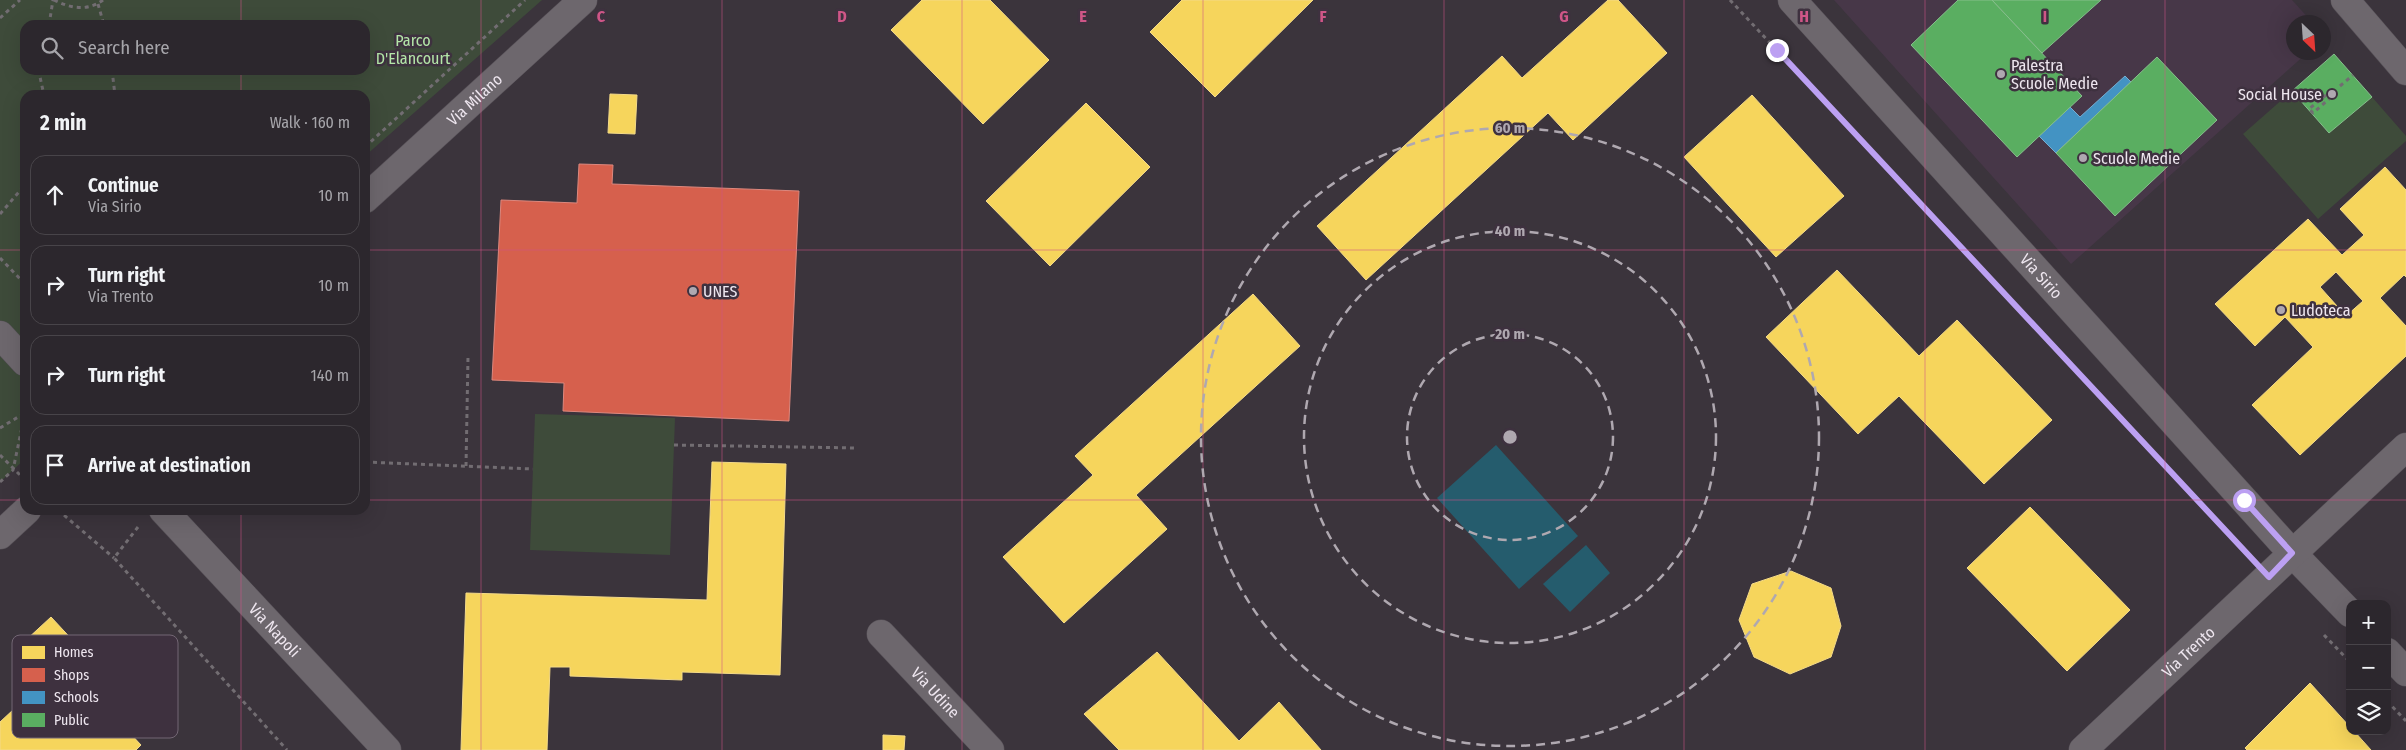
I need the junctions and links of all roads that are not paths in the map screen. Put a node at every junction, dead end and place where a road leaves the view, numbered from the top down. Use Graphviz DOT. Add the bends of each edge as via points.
graph roads {
  1 [pos="583,0"];
  2 [pos="1792,0"];
  3 [pos="2345,0"];
  4 [pos="2406,72"];
  5 [pos="370,195"];
  6 [pos="0,335"];
  7 [pos="20,357"];
  8 [pos="2406,447"];
  9 [pos="21,515"];
  10 [pos="169,515"];
  11 [pos="0,534"];
  12 [pos="2292,553"];
  13 [pos="2346,609"];
  14 [pos="881,634"];
  15 [pos="2391,656"];
  16 [pos="2406,672"];
  17 [pos="387,750"];
  18 [pos="990,750"];
  19 [pos="2083,750"];
  1 -- 5 [label="street, Via Milano"];
  2 -- 12 [label="street, Via Sirio"];
  3 -- 4 [label="street"];
  6 -- 7 [label="street"];
  8 -- 12 [label="street, Via Trento"];
  9 -- 11 [label="street"];
  10 -- 17 [label="street, Via Napoli"];
  12 -- 13 [label="street, Via Sirio"];
  12 -- 19 [label="street, Via Trento"];
  14 -- 18 [label="street, Via Udine"];
  15 -- 16 [label="street"];
}
